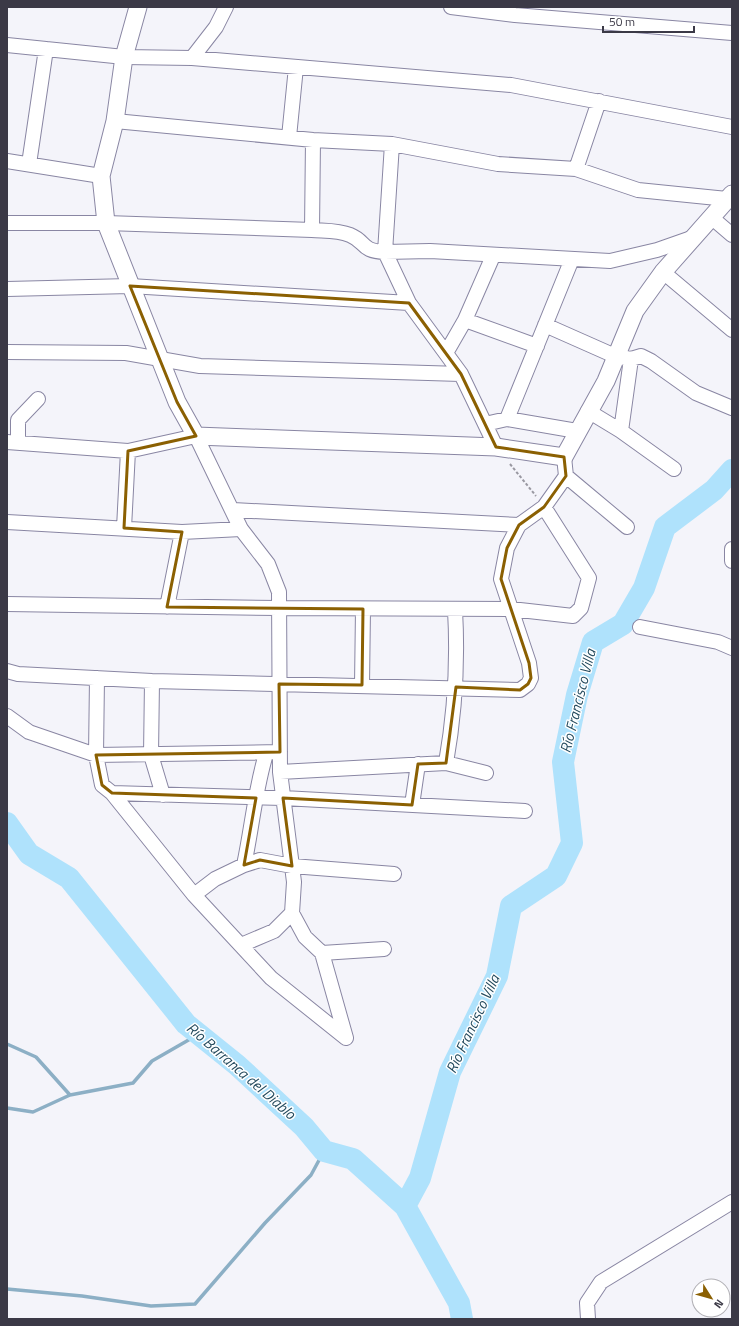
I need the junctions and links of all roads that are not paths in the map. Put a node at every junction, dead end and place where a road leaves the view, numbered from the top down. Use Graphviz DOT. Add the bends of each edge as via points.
graph roads {
  1 [pos="138,7"];
  2 [pos="226,7"];
  3 [pos="451,7"];
  4 [pos="732,33"];
  5 [pos="7,45"];
  6 [pos="46,49"];
  7 [pos="124,57"];
  8 [pos="192,58"];
  9 [pos="296,67"];
  10 [pos="599,101"];
  11 [pos="115,121"];
  12 [pos="732,127"];
  13 [pos="289,137"];
  14 [pos="312,140"];
  15 [pos="392,144"];
  16 [pos="7,161"];
  17 [pos="29,164"];
  18 [pos="576,169"];
  19 [pos="101,176"];
  20 [pos="730,196"];
  21 [pos="711,217"];
  22 [pos="7,223"];
  23 [pos="106,223"];
  24 [pos="312,230"];
  25 [pos="732,235"];
  26 [pos="694,237"];
  27 [pos="385,252"];
  28 [pos="493,256"];
  29 [pos="572,260"];
  30 [pos="663,272"];
  31 [pos="130,286"];
  32 [pos="7,289"];
  33 [pos="410,303"];
  34 [pos="465,320"];
  35 [pos="545,325"];
  36 [pos="732,330"];
  37 [pos="537,346"];
  38 [pos="7,352"];
  39 [pos="446,353"];
  40 [pos="623,358"];
  41 [pos="162,359"];
  42 [pos="461,374"];
  43 [pos="38,398"];
  44 [pos="732,408"];
  45 [pos="588,411"];
  46 [pos="507,419"];
  47 [pos="485,424"];
  48 [pos="577,431"];
  49 [pos="621,431"];
  50 [pos="196,436"];
  51 [pos="13,443"];
  52 [pos="496,447"];
  53 [pos="128,451"];
  54 [pos="564,457"];
  55 [pos="674,470"];
  56 [pos="566,476"];
  57 [pos="544,507"];
  58 [pos="232,510"];
  59 [pos="7,522"];
  60 [pos="519,525"];
  61 [pos="628,527"];
  62 [pos="124,528"];
  63 [pos="241,529"];
  64 [pos="182,532"];
  65 [pos="732,549"];
  66 [pos="732,561"];
  67 [pos="7,604"];
  68 [pos="167,607"];
  69 [pos="278,608"];
  70 [pos="364,609"];
  71 [pos="511,609"];
  72 [pos="455,610"];
  73 [pos="640,627"];
  74 [pos="732,648"];
  75 [pos="7,671"];
  76 [pos="97,678"];
  77 [pos="152,681"];
  78 [pos="279,684"];
  79 [pos="362,685"];
  80 [pos="456,687"];
  81 [pos="7,716"];
  82 [pos="280,752"];
  83 [pos="266,754"];
  84 [pos="96,755"];
  85 [pos="151,755"];
  86 [pos="446,763"];
  87 [pos="418,764"];
  88 [pos="280,772"];
  89 [pos="486,773"];
  90 [pos="112,793"];
  91 [pos="163,795"];
  92 [pos="256,798"];
  93 [pos="284,798"];
  94 [pos="412,805"];
  95 [pos="525,811"];
  96 [pos="244,865"];
  97 [pos="292,866"];
  98 [pos="394,874"];
  99 [pos="194,895"];
  100 [pos="292,913"];
  101 [pos="241,945"];
  102 [pos="384,949"];
  103 [pos="322,953"];
  104 [pos="732,1202"];
  105 [pos="588,1319"];
  1 -- 7 [label="main road"];
  2 -- 8 [label="street" via="216,27"];
  3 -- 4 [label="street" via="515,15"];
  5 -- 6 [label="street"];
  6 -- 7 [label="street"];
  6 -- 17 [label="street"];
  7 -- 8 [label="street"];
  7 -- 11 [label="main road"];
  8 -- 9 [label="street"];
  9 -- 10 [label="street" via="511,85"];
  9 -- 13 [label="street"];
  10 -- 12 [label="street"];
  10 -- 18 [label="street"];
  11 -- 13 [label="street"];
  11 -- 19 [label="main road"];
  13 -- 14 [label="street"];
  14 -- 15 [label="street"];
  14 -- 24 [label="street"];
  15 -- 18 [label="street" via="498,164"];
  15 -- 27 [label="street"];
  16 -- 17 [label="street"];
  17 -- 19 [label="street"];
  18 -- 20 [label="street" via="638,190"];
  19 -- 23 [label="main road"];
  20 -- 21 [label="main road"];
  21 -- 25 [label="street"];
  21 -- 26 [label="main road"];
  22 -- 23 [label="street"];
  23 -- 24 [label="street"];
  23 -- 31 [label="main road"];
  24 -- 27 [label="street" via="351,235 371,252"];
  26 -- 29 [label="street" via="657,250 610,261"];
  26 -- 30 [label="main road"];
  27 -- 28 [label="street" via="430,251"];
  27 -- 33 [label="street"];
  28 -- 29 [label="street"];
  28 -- 34 [label="street"];
  29 -- 35 [label="street"];
  30 -- 36 [label="street"];
  30 -- 40 [label="main road" via="635,311"];
  31 -- 32 [label="street"];
  31 -- 33 [label="street"];
  31 -- 41 [label="main road"];
  33 -- 39 [label="street"];
  34 -- 37 [label="street"];
  34 -- 39 [label="street"];
  35 -- 37 [label="street"];
  35 -- 40 [label="street"];
  37 -- 46 [label="street"];
  38 -- 41 [label="street" via="126,353"];
  39 -- 42 [label="street"];
  40 -- 44 [label="street" via="640,356 651,361 696,393"];
  40 -- 45 [label="main road"];
  40 -- 49 [label="street"];
  41 -- 42 [label="street" via="200,366"];
  41 -- 50 [label="main road" via="177,402"];
  42 -- 47 [label="street"];
  43 -- 51 [label="street" via="18,420"];
  45 -- 48 [label="main road"];
  45 -- 49 [label="street"];
  46 -- 47 [label="street"];
  46 -- 48 [label="street"];
  47 -- 52 [label="street"];
  48 -- 54 [label="main road"];
  49 -- 55 [label="street"];
  50 -- 52 [label="main road"];
  50 -- 53 [label="street"];
  50 -- 58 [label="street"];
  51 -- 53 [label="street"];
  52 -- 54 [label="main road"];
  53 -- 62 [label="street"];
  54 -- 56 [label="street"];
  56 -- 57 [label="street"];
  56 -- 61 [label="street"];
  57 -- 60 [label="street"];
  57 -- 71 [label="street" via="589,578 581,608 572,616"];
  58 -- 60 [label="street"];
  58 -- 63 [label="street"];
  59 -- 62 [label="street"];
  60 -- 71 [label="street" via="507,548 502,579"];
  62 -- 64 [label="street"];
  63 -- 64 [label="street"];
  63 -- 69 [label="street" via="268,564 279,592"];
  64 -- 68 [label="street"];
  65 -- 66 [label="street"];
  67 -- 68 [label="street"];
  68 -- 69 [label="street"];
  69 -- 70 [label="street"];
  69 -- 78 [label="street"];
  70 -- 72 [label="street"];
  70 -- 79 [label="street"];
  71 -- 72 [label="street"];
  71 -- 80 [label="street" via="529,663 531,678 528,684 520,690"];
  72 -- 80 [label="street"];
  73 -- 74 [label="street" via="718,642"];
  75 -- 76 [label="street" via="18,674"];
  76 -- 77 [label="street"];
  76 -- 84 [label="street"];
  77 -- 78 [label="street"];
  77 -- 85 [label="street"];
  78 -- 79 [label="street"];
  78 -- 82 [label="street"];
  79 -- 80 [label="street"];
  80 -- 86 [label="street"];
  81 -- 84 [label="street" via="29,732"];
  82 -- 83 [label="street"];
  82 -- 88 [label="street"];
  83 -- 85 [label="street"];
  83 -- 92 [label="street"];
  84 -- 85 [label="street"];
  84 -- 90 [label="street" via="102,785"];
  85 -- 91 [label="street"];
  86 -- 87 [label="street"];
  86 -- 89 [label="street"];
  87 -- 88 [label="street"];
  87 -- 94 [label="street"];
  88 -- 93 [label="street"];
  90 -- 91 [label="street"];
  90 -- 99 [label="street"];
  91 -- 92 [label="street"];
  92 -- 93 [label="street"];
  92 -- 96 [label="street"];
  93 -- 94 [label="street"];
  93 -- 97 [label="street"];
  94 -- 95 [label="street"];
  96 -- 97 [label="street" via="260,860"];
  96 -- 99 [label="street" via="215,878"];
  97 -- 98 [label="street"];
  97 -- 100 [label="street"];
  99 -- 101 [label="street"];
  100 -- 101 [label="street" via="274,931"];
  100 -- 103 [label="street" via="306,937"];
  101 -- 103 [label="street" via="271,978 346,1038"];
  102 -- 103 [label="street"];
  104 -- 105 [label="street" via="601,1282 587,1302"];
}
